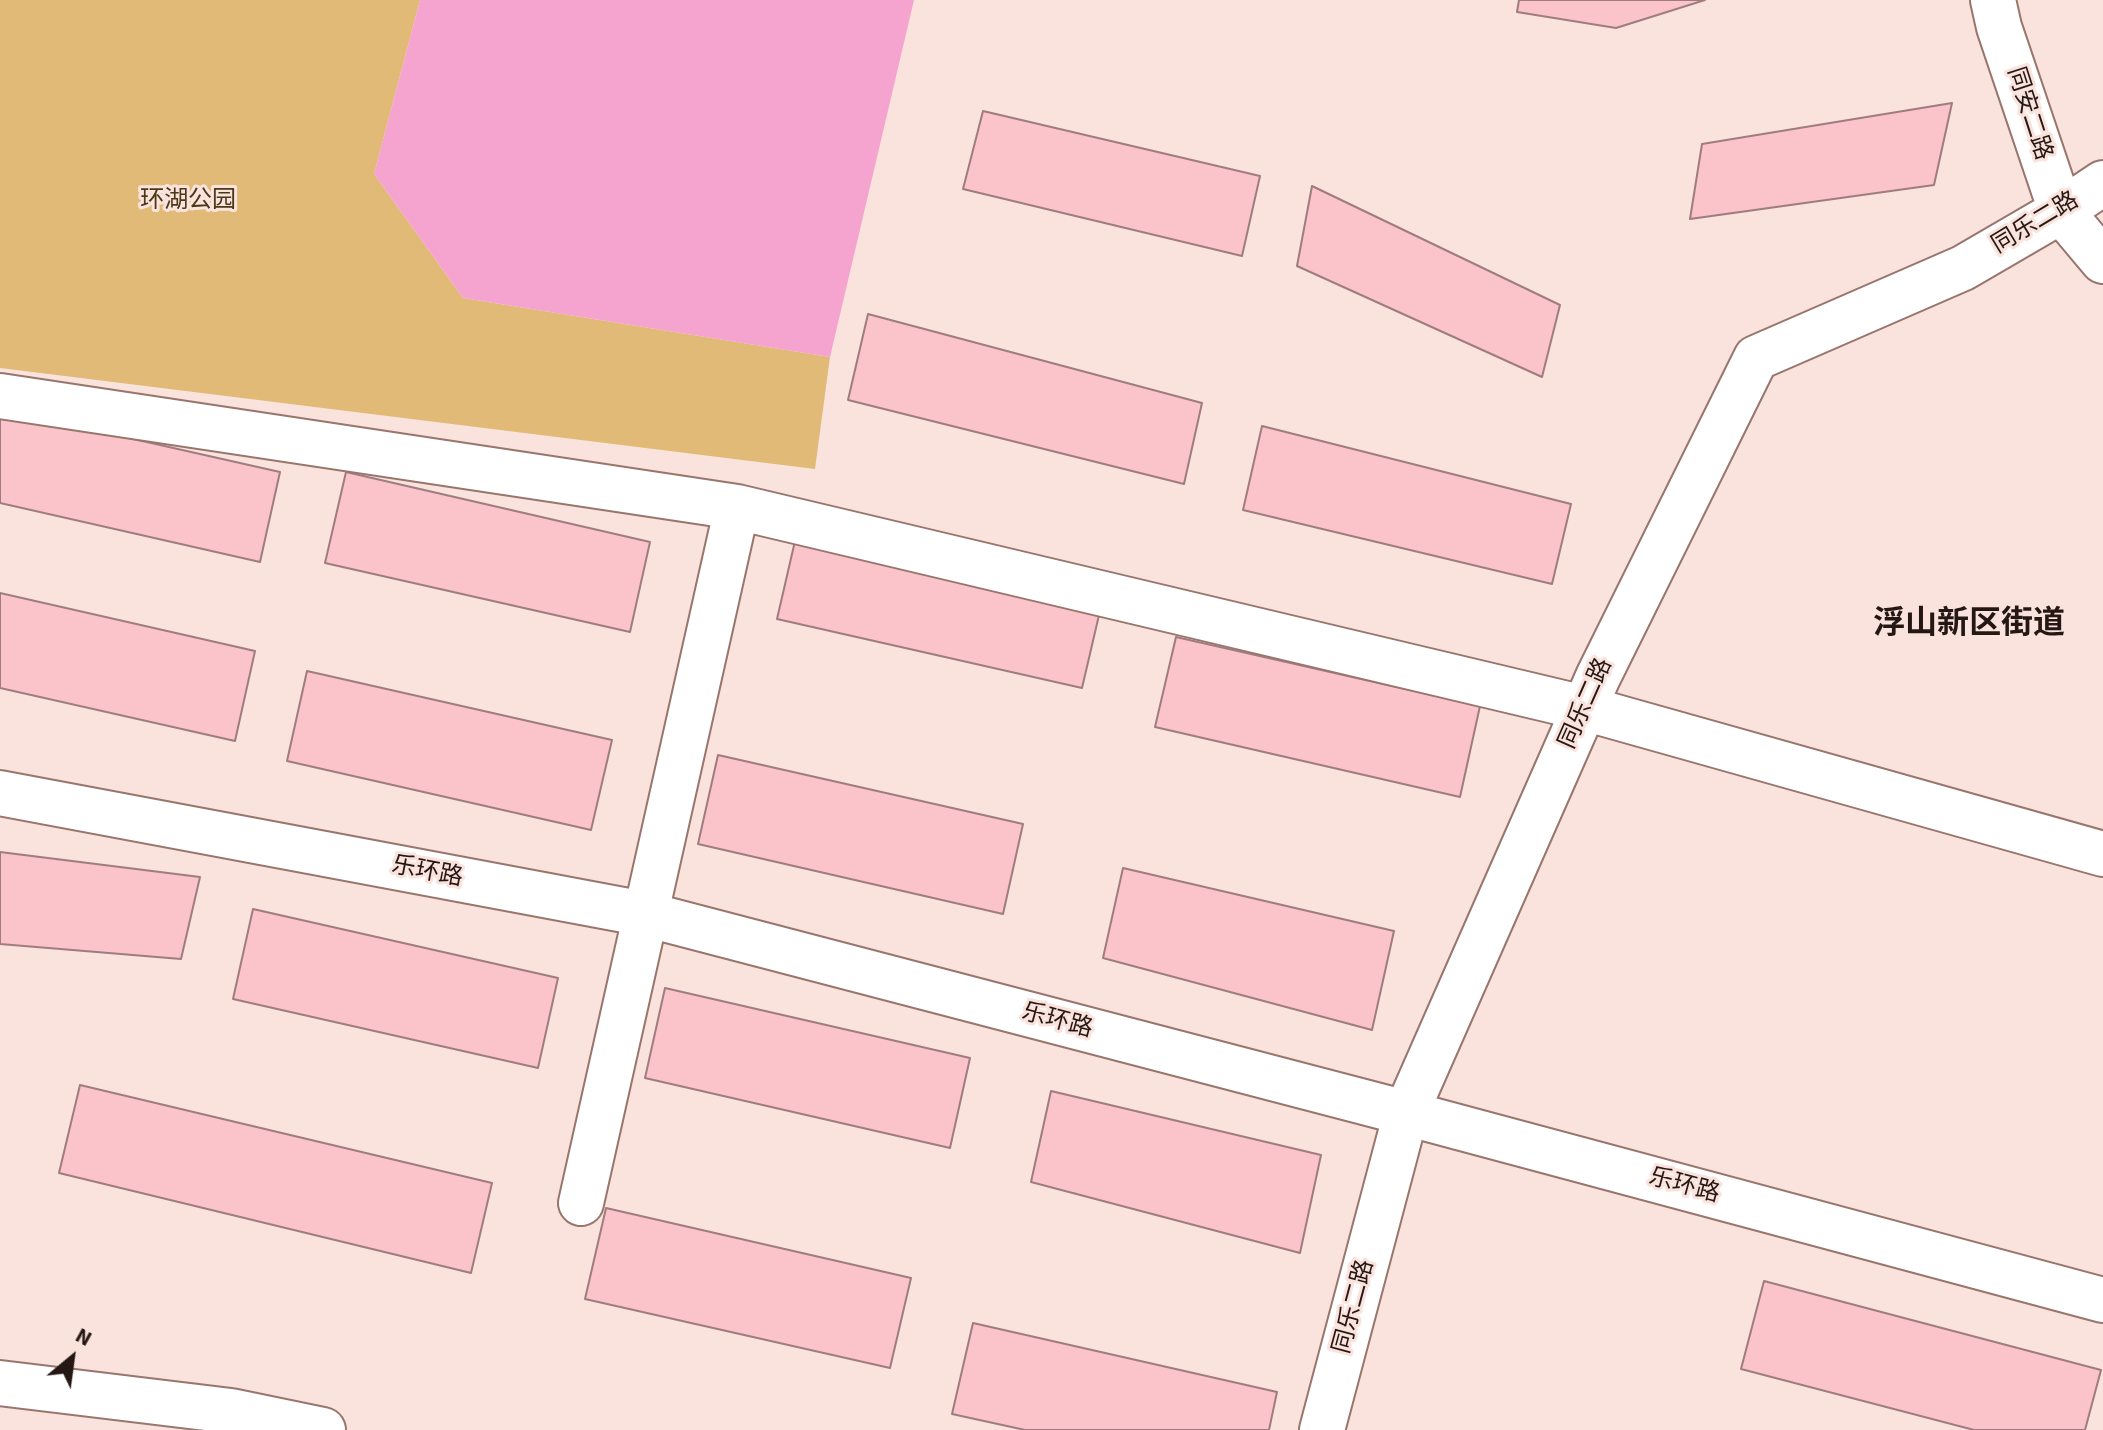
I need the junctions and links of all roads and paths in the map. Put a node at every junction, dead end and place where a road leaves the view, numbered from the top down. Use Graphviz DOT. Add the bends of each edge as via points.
graph roads {
  1 [pos="1993,0"];
  2 [pos="2103,183"];
  3 [pos="2061,211"];
  4 [pos="2103,261"];
  5 [pos="0,396"];
  6 [pos="737,507"];
  7 [pos="1584,708"];
  8 [pos="0,793"];
  9 [pos="2103,854"];
  10 [pos="645,914"];
  11 [pos="1406,1113"];
  12 [pos="581,1203"];
  13 [pos="2103,1300"];
  14 [pos="0,1383"];
  15 [pos="323,1430"];
  16 [pos="1322,1430"];
  1 -- 3 [label="street, 同安二路"];
  2 -- 3 [label="street, 同乐二路"];
  3 -- 4 [label="street, 同安二路"];
  3 -- 7 [label="street, 同乐二路" via="1963,268 1756,358"];
  5 -- 6 [label="street"];
  6 -- 7 [label="street"];
  6 -- 10 [label="street"];
  7 -- 9 [label="street"];
  7 -- 11 [label="street, 同乐二路"];
  8 -- 10 [label="street, 乐环路"];
  10 -- 11 [label="street, 乐环路"];
  10 -- 12 [label="street"];
  11 -- 13 [label="street, 乐环路"];
  11 -- 16 [label="street, 同乐二路"];
  14 -- 15 [label="street" via="231,1411"];
}
